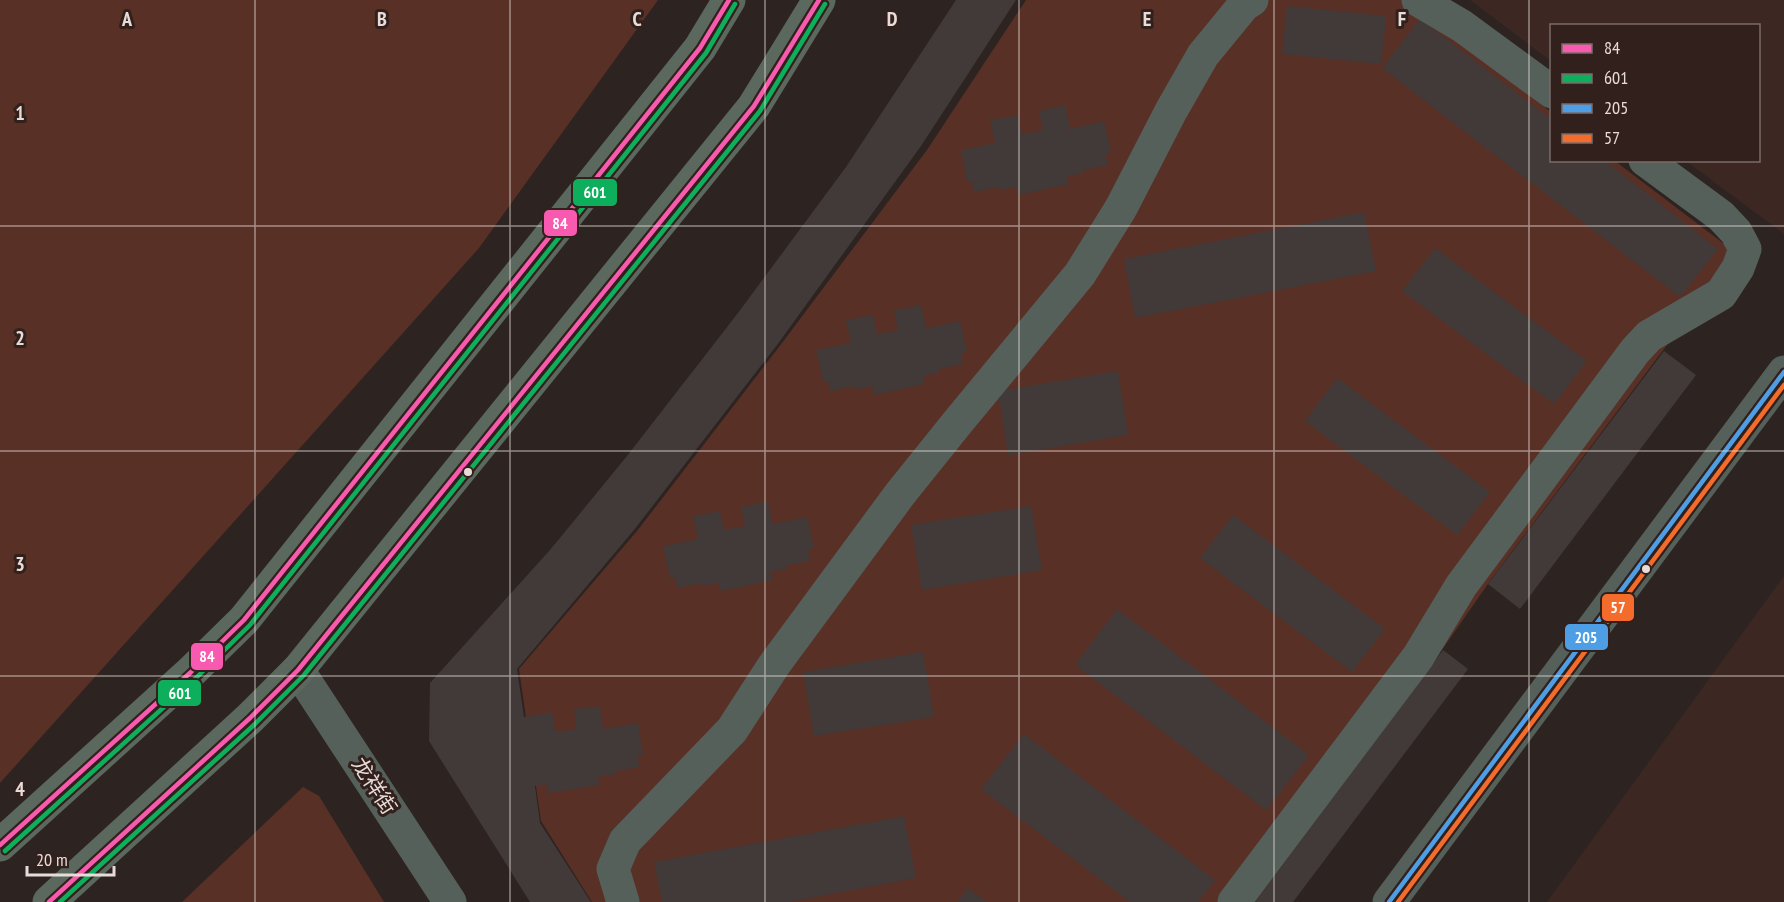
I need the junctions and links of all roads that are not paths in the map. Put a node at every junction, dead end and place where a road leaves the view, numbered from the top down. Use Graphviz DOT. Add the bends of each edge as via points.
graph roads {
  1 [pos="729,0"];
  2 [pos="819,0"];
  3 [pos="1252,0"];
  4 [pos="1418,0"];
  5 [pos="1550,91"];
  6 [pos="1648,162"];
  7 [pos="1784,372"];
  8 [pos="1784,408"];
  9 [pos="298,670"];
  10 [pos="0,845"];
  11 [pos="49,902"];
  12 [pos="450,902"];
  13 [pos="623,902"];
  14 [pos="1234,902"];
  15 [pos="1389,902"];
  16 [pos="1417,902"];
  1 -- 10 [label="highway" via="700,48 244,620"];
  2 -- 9 [label="highway" via="754,106"];
  3 -- 13 [label="street" via="1203,55 1121,208 1080,274 900,494 774,665 732,730 625,841 613,869"];
  4 -- 5 [label="street" via="1462,26"];
  6 -- 14 [label="street" via="1721,216 1736,232 1745,249 1738,268 1721,294 1649,336 1635,351 1461,586 1418,657"];
  7 -- 15 [label="street"];
  8 -- 16 [label="street"];
  9 -- 11 [label="highway"];
  9 -- 12 [label="street, 龙祥街"];
}
